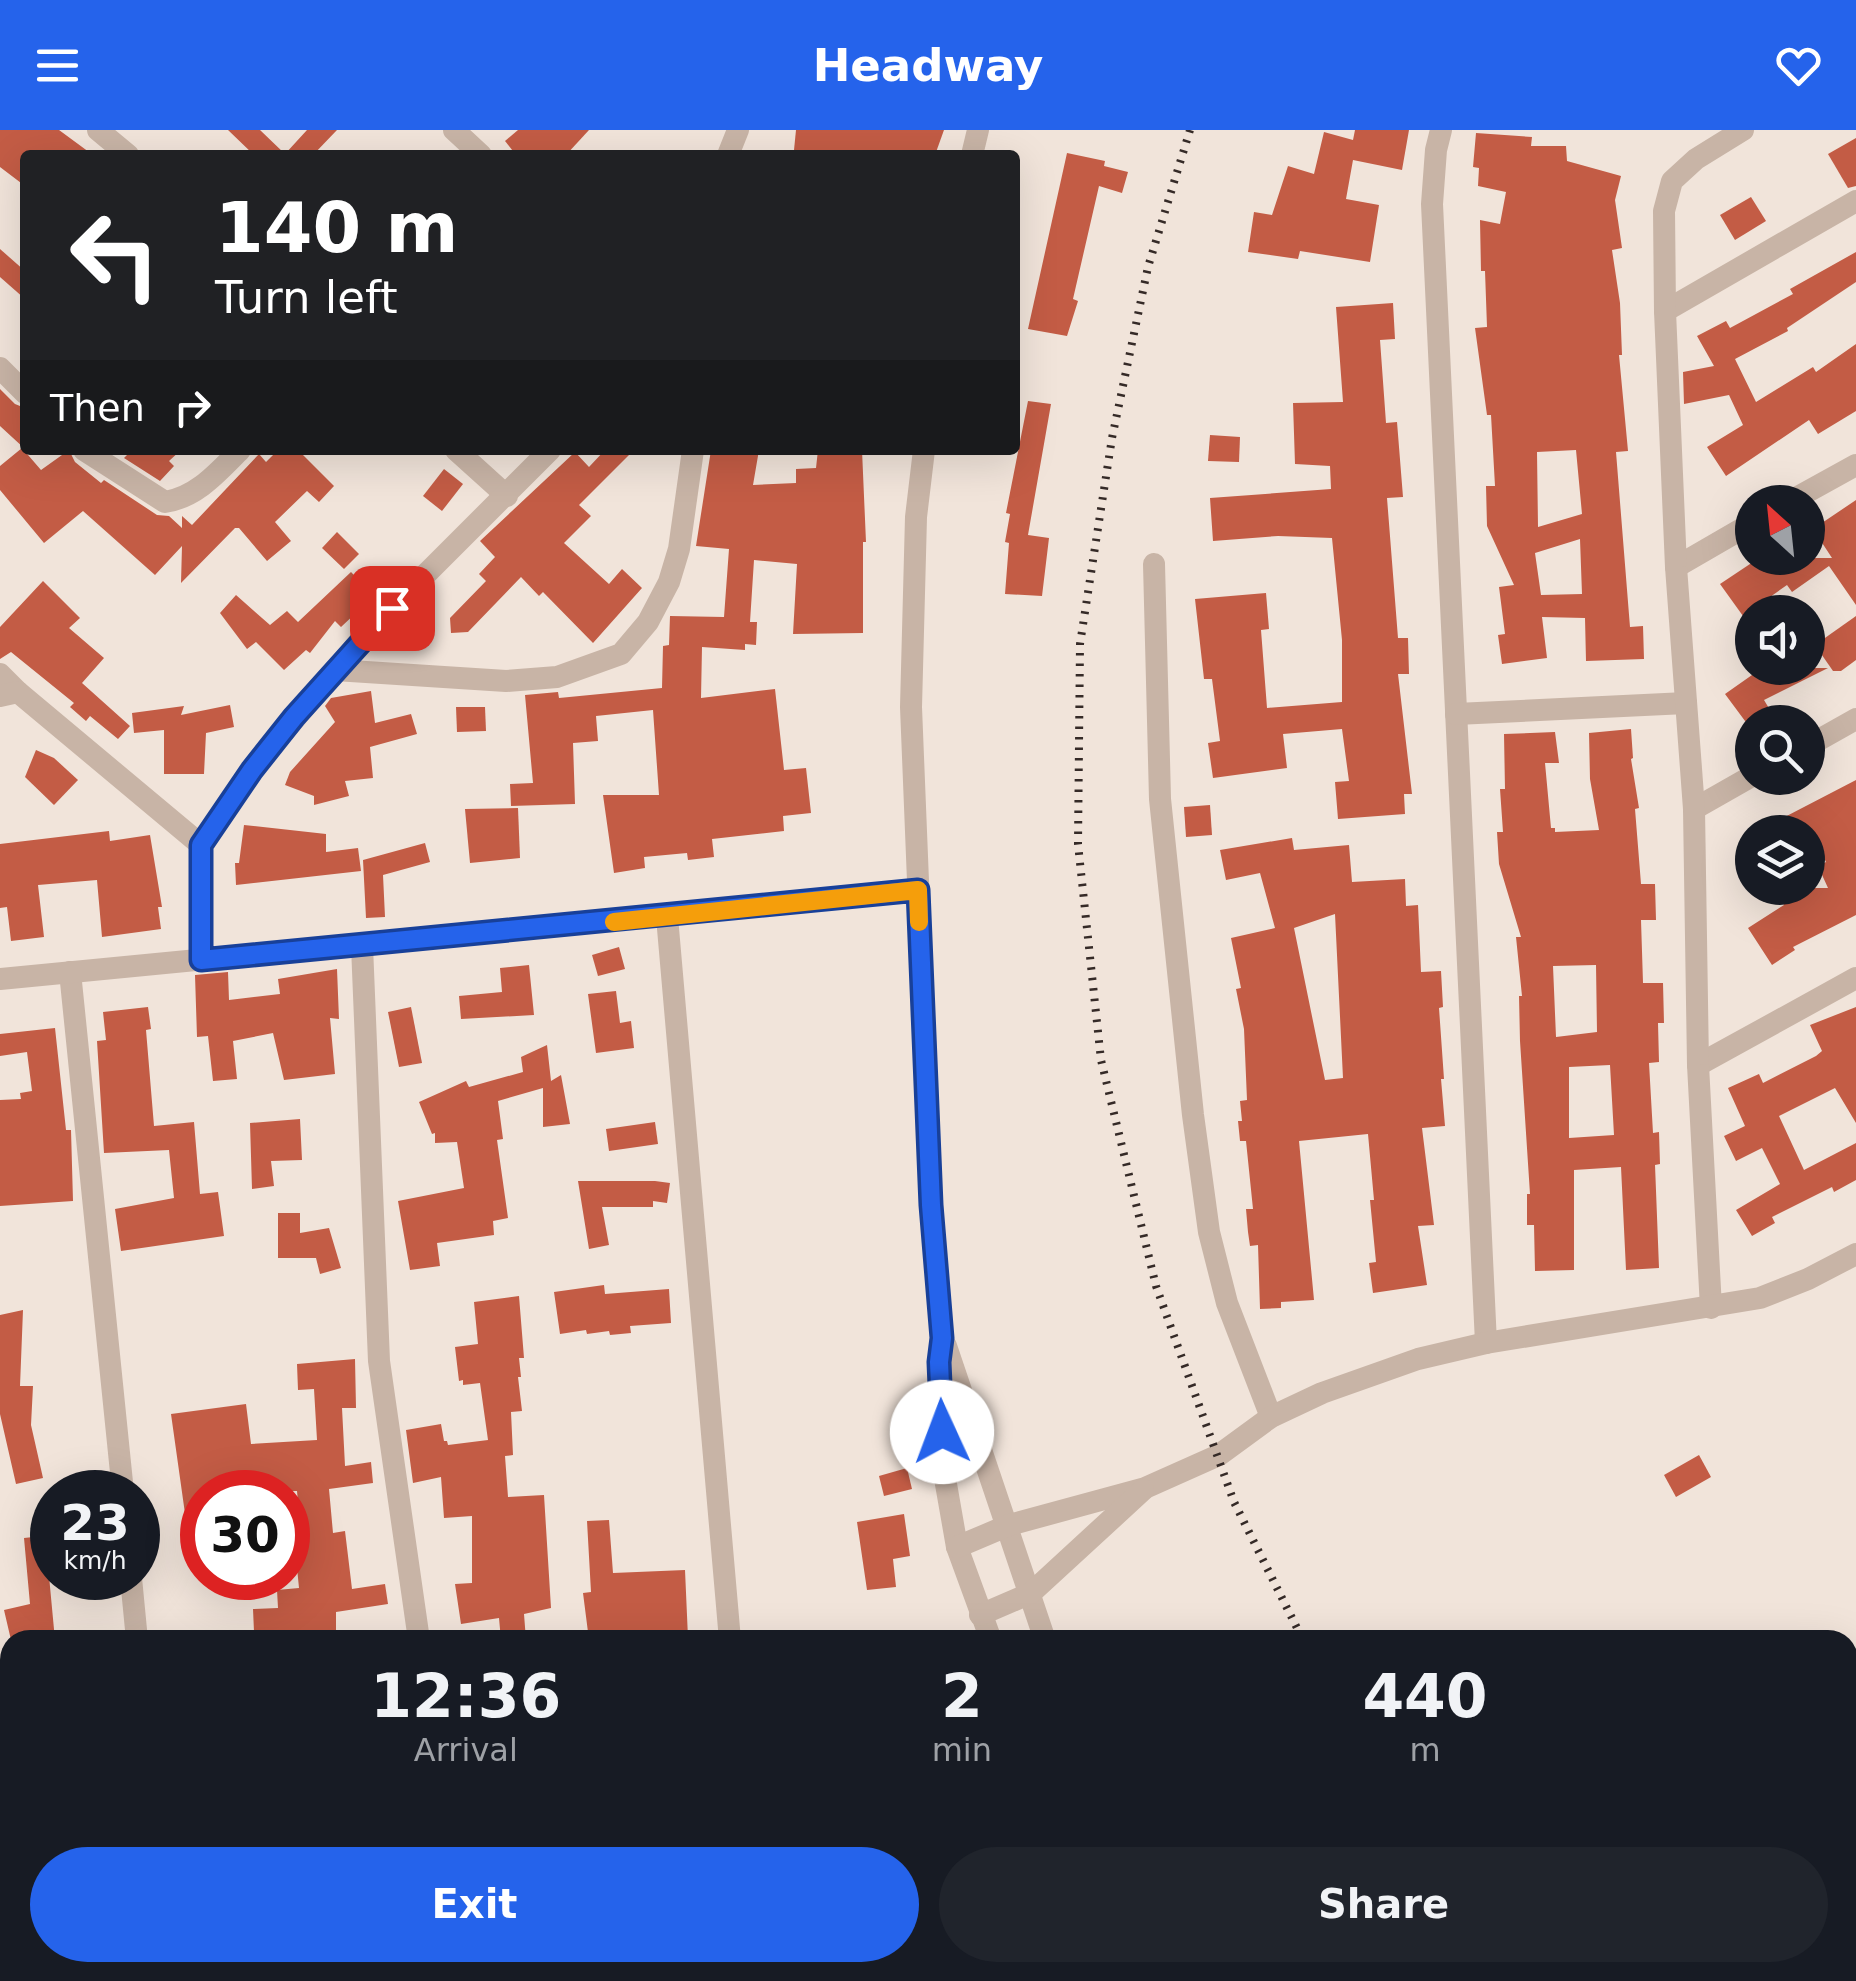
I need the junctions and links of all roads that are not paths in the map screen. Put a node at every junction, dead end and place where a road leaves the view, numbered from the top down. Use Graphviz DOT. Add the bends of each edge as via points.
graph roads {
  1 [pos="98,130"];
  2 [pos="454,130"];
  3 [pos="1441,130"];
  4 [pos="1743,130"];
  5 [pos="122,150"];
  6 [pos="476,150"];
  7 [pos="1856,201"];
  8 [pos="1665,310"];
  9 [pos="0,368"];
  10 [pos="20,388"];
  11 [pos="92,455"];
  12 [pos="235,455"];
  13 [pos="462,455"];
  14 [pos="545,455"];
  15 [pos="692,455"];
  16 [pos="923,455"];
  17 [pos="1856,465"];
  18 [pos="1820,485"];
  19 [pos="507,496"];
  20 [pos="1735,533"];
  21 [pos="1154,564"];
  22 [pos="1676,567"];
  23 [pos="336,670"];
  24 [pos="0,674"];
  25 [pos="9,694"];
  26 [pos="1686,703"];
  27 [pos="1456,714"];
  28 [pos="1856,719"];
  29 [pos="1825,736"];
  30 [pos="1735,786"];
  31 [pos="1694,809"];
  32 [pos="201,845"];
  33 [pos="918,890"];
  34 [pos="667,917"];
  35 [pos="362,946"];
  36 [pos="201,960"];
  37 [pos="70,972"];
  38 [pos="1856,978"];
  39 [pos="0,979"];
  40 [pos="1698,1065"];
  41 [pos="1856,1254"];
  42 [pos="1711,1308"];
  43 [pos="942,1338"];
  44 [pos="1486,1343"];
  45 [pos="1271,1417"];
  46 [pos="121,1470"];
  47 [pos="1146,1488"];
  48 [pos="1009,1525"];
  49 [pos="956,1547"];
  50 [pos="1032,1594"];
  51 [pos="134,1600"];
  52 [pos="980,1615"];
  53 [pos="137,1630"];
  54 [pos="418,1630"];
  55 [pos="729,1630"];
  56 [pos="987,1630"];
  57 [pos="1043,1630"];
  1 -- 5 [label="street"];
  2 -- 6 [label="street"];
  3 -- 27 [label="street" via="1432,204"];
  4 -- 8 [label="street" via="1672,181 1664,210"];
  7 -- 8 [label="street"];
  8 -- 22 [label="street"];
  9 -- 10 [label="street"];
  11 -- 12 [label="street" via="165,502 196,491"];
  13 -- 19 [label="street"];
  14 -- 19 [label="street"];
  15 -- 23 [label="street" via="670,582 620,654 556,677 506,681"];
  16 -- 33 [label="street" via="911,707"];
  17 -- 18 [label="street"];
  19 -- 23 [label="street"];
  20 -- 22 [label="street"];
  21 -- 45 [label="street" via="1160,799 1209,1232 1227,1304"];
  22 -- 26 [label="street"];
  23 -- 32 [label="street" via="252,770"];
  24 -- 25 [label="street"];
  25 -- 32 [label="street"];
  26 -- 27 [label="street"];
  26 -- 31 [label="street"];
  27 -- 44 [label="street"];
  28 -- 29 [label="street"];
  30 -- 31 [label="street"];
  31 -- 40 [label="street"];
  32 -- 36 [label="street"];
  33 -- 34 [label="street"];
  33 -- 43 [label="street"];
  34 -- 35 [label="street"];
  34 -- 55 [label="street"];
  35 -- 36 [label="street"];
  35 -- 54 [label="street" via="378,1361"];
  36 -- 37 [label="street"];
  37 -- 39 [label="street"];
  37 -- 46 [label="street"];
  38 -- 40 [label="street"];
  40 -- 42 [label="street"];
  41 -- 42 [label="street" via="1760,1298"];
  42 -- 44 [label="street"];
  43 -- 48 [label="street"];
  43 -- 49 [label="street" via="943,1467"];
  44 -- 45 [label="street" via="1322,1393"];
  45 -- 47 [label="street" via="1219,1454"];
  47 -- 48 [label="street"];
  47 -- 50 [label="street"];
  48 -- 49 [label="street"];
  48 -- 50 [label="street"];
  49 -- 52 [label="street"];
  50 -- 52 [label="street"];
  50 -- 57 [label="street"];
  51 -- 53 [label="street"];
  52 -- 56 [label="street"];
}
